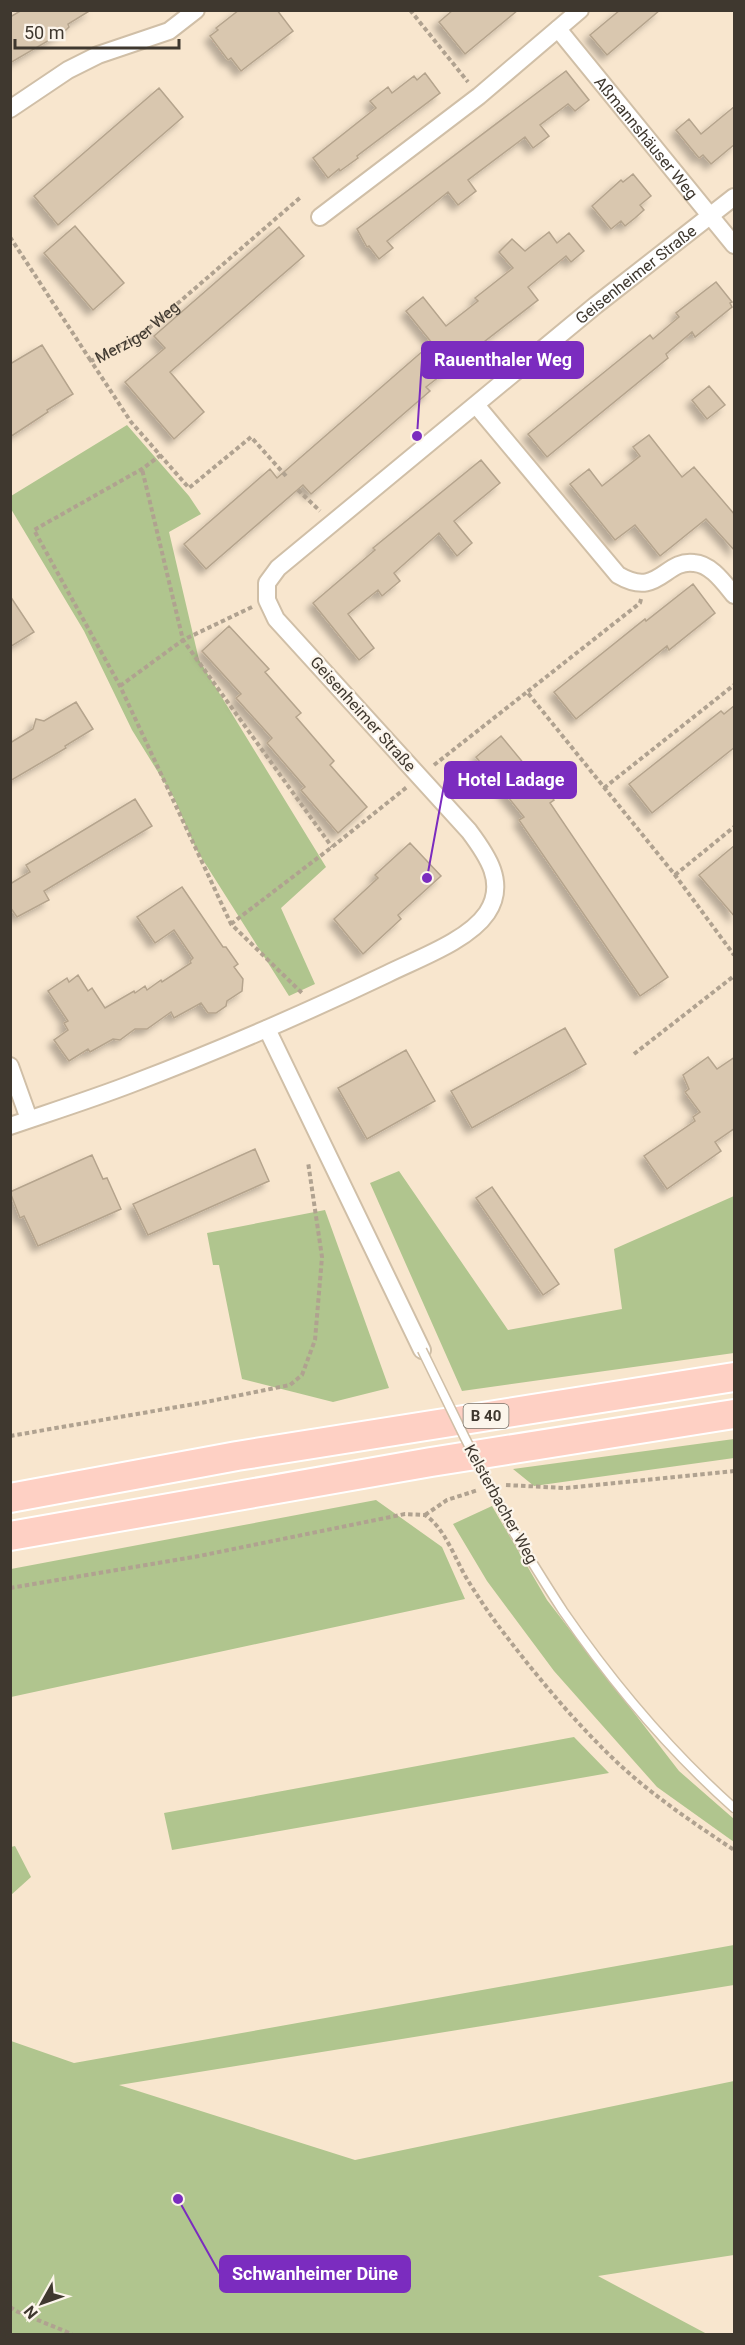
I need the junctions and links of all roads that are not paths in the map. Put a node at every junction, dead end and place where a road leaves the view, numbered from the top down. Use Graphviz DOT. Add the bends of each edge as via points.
graph roads {
  1 [pos="196,10"];
  2 [pos="580,10"];
  3 [pos="558,29"];
  4 [pos="10,109"];
  5 [pos="735,197"];
  6 [pos="711,216"];
  7 [pos="320,217"];
  8 [pos="735,245"];
  9 [pos="476,405"];
  10 [pos="735,595"];
  11 [pos="267,1029"];
  12 [pos="10,1066"];
  13 [pos="30,1119"];
  14 [pos="10,1126"];
  15 [pos="422,1350"];
  16 [pos="735,1377"];
  17 [pos="735,1414"];
  18 [pos="10,1498"];
  19 [pos="10,1536"];
  20 [pos="735,1808"];
  1 -- 4 [label="street" via="169,31 98,55"];
  2 -- 3 [label="street"];
  3 -- 6 [label="street, Aßmannshäuser Weg"];
  3 -- 7 [label="street" via="479,96"];
  5 -- 6 [label="street, Geisenheimer Straße"];
  6 -- 8 [label="street, Aßmannshäuser Weg"];
  6 -- 9 [label="street, Geisenheimer Straße"];
  9 -- 10 [label="street" via="618,575 632,582 647,583 693,562 707,568"];
  9 -- 11 [label="street, Geisenheimer Straße" via="278,568 267,583 267,600 276,619 469,831 488,857 495,876 493,902 475,926 460,936"];
  11 -- 13 [label="street, Geisenheimer Straße" via="131,1084"];
  11 -- 15 [label="street, Kelsterbacher Weg"];
  12 -- 13 [label="street"];
  13 -- 14 [label="street, Geisenheimer Straße"];
  15 -- 20 [label="lane, Kelsterbacher Weg, bridge" via="514,1533 563,1611 663,1737"];
  16 -- 18 [label="highway, B 40" via="261,1452"];
  17 -- 19 [label="highway, B 40"];
}
